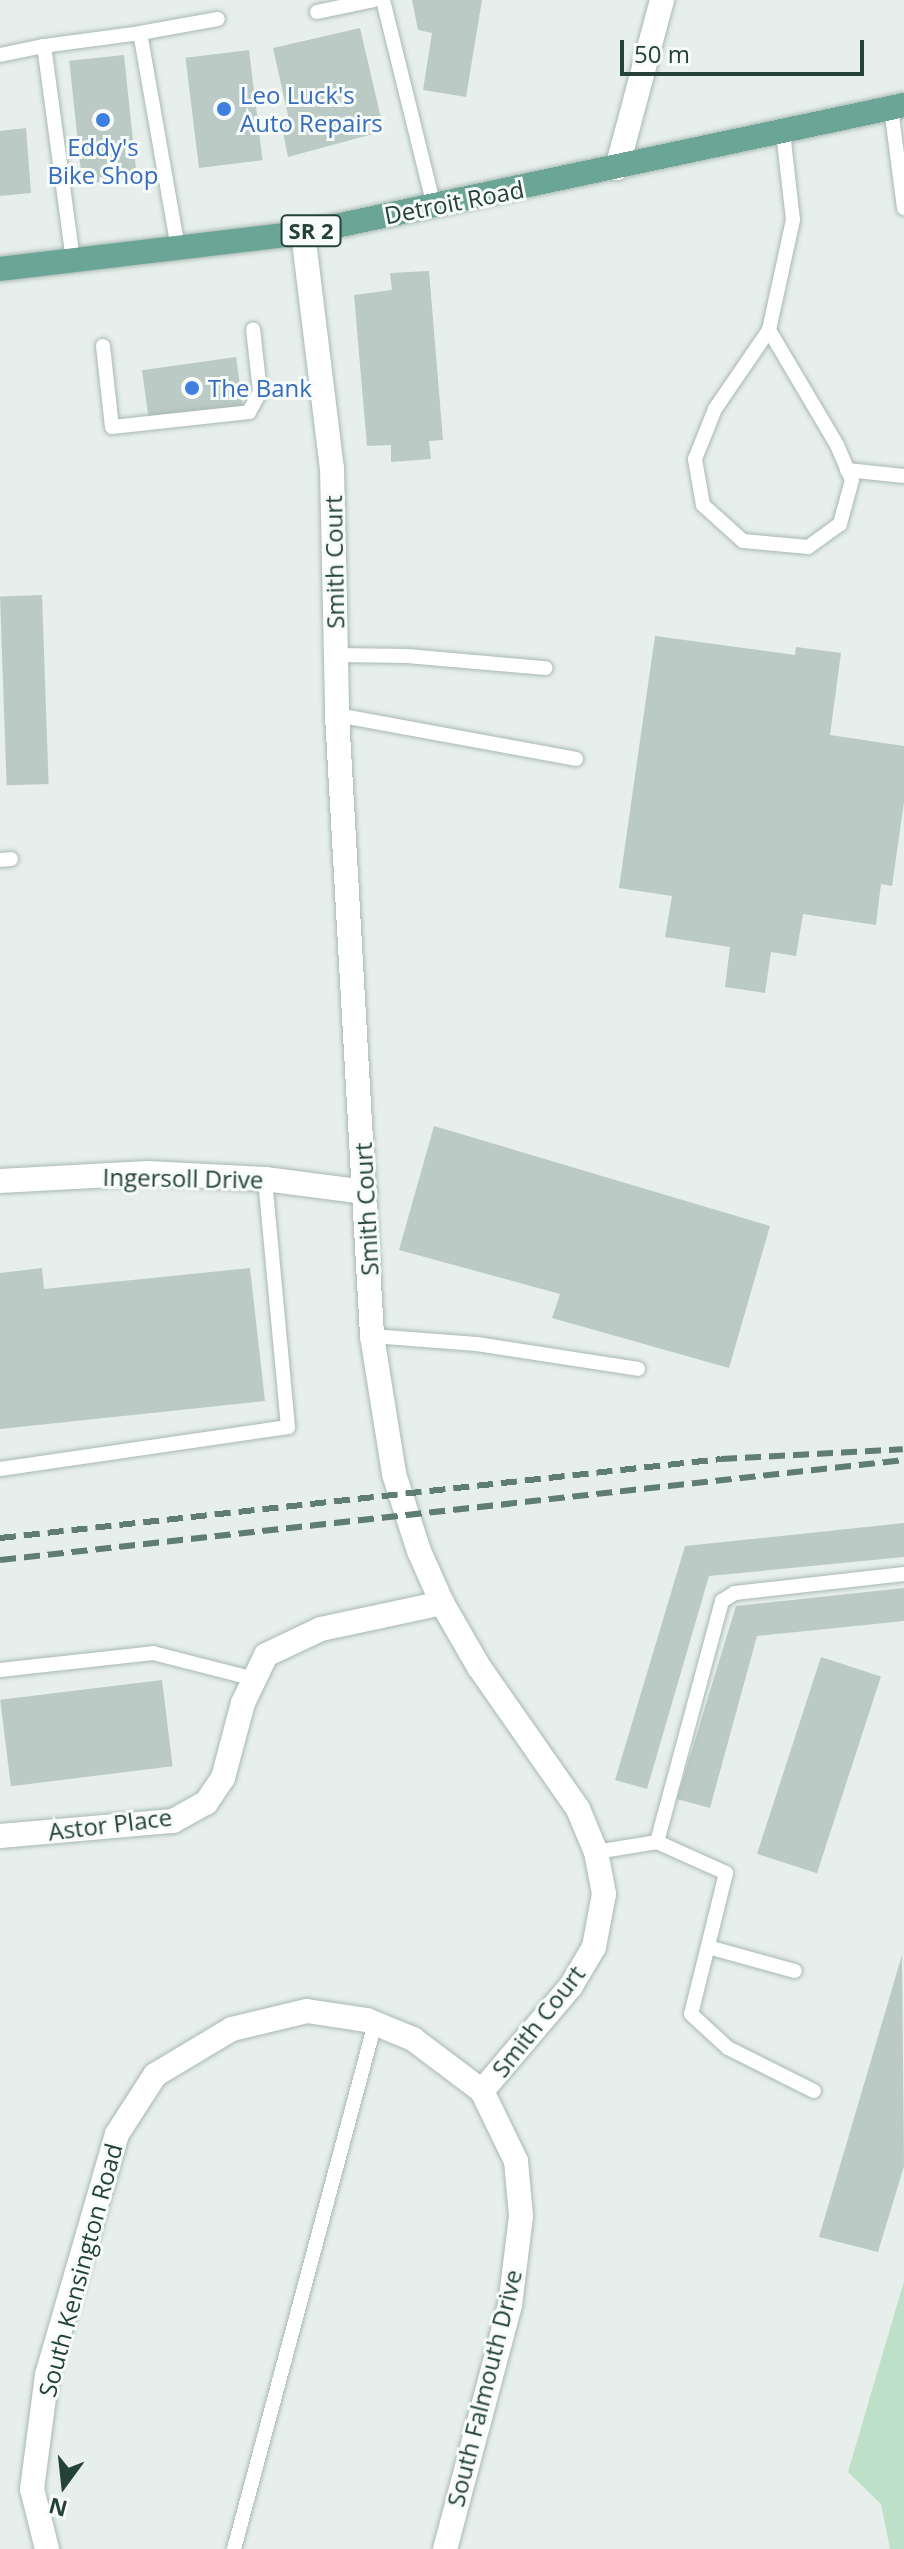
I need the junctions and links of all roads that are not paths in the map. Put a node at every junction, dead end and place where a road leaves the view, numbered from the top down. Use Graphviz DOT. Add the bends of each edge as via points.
graph roads {
  1 [pos="374,0"];
  2 [pos="383,0"];
  3 [pos="662,0"];
  4 [pos="317,12"];
  5 [pos="218,19"];
  6 [pos="140,33"];
  7 [pos="44,46"];
  8 [pos="0,55"];
  9 [pos="897,107"];
  10 [pos="783,132"];
  11 [pos="617,168"];
  12 [pos="434,206"];
  13 [pos="904,208"];
  14 [pos="303,233"];
  15 [pos="178,248"];
  16 [pos="73,260"];
  17 [pos="0,269"];
  18 [pos="253,329"];
  19 [pos="769,330"];
  20 [pos="103,346"];
  21 [pos="847,470"];
  22 [pos="904,476"];
  23 [pos="336,655"];
  24 [pos="545,668"];
  25 [pos="337,715"];
  26 [pos="576,759"];
  27 [pos="265,1179"];
  28 [pos="0,1181"];
  29 [pos="365,1192"];
  30 [pos="372,1336"];
  31 [pos="638,1369"];
  32 [pos="0,1469"];
  33 [pos="904,1574"];
  34 [pos="442,1603"];
  35 [pos="0,1670"];
  36 [pos="255,1679"];
  37 [pos="0,1836"];
  38 [pos="657,1842"];
  39 [pos="596,1852"];
  40 [pos="708,1947"];
  41 [pos="795,1971"];
  42 [pos="375,2023"];
  43 [pos="482,2091"];
  44 [pos="814,2091"];
  45 [pos="47,2549"];
  46 [pos="234,2549"];
  47 [pos="445,2549"];
  1 -- 4 [label="lane"];
  2 -- 12 [label="lane"];
  3 -- 11 [label="street"];
  5 -- 6 [label="lane"];
  6 -- 7 [label="lane"];
  6 -- 15 [label="lane"];
  7 -- 8 [label="lane"];
  7 -- 16 [label="lane"];
  9 -- 10 [label="main road, Detroit Road / SR 2"];
  9 -- 13 [label="lane"];
  10 -- 11 [label="main road, Detroit Road / SR 2"];
  10 -- 19 [label="lane" via="793,220"];
  11 -- 12 [label="main road, Detroit Road / SR 2"];
  12 -- 14 [label="main road, Detroit Road / SR 2"];
  14 -- 15 [label="main road, Detroit Road / SR 2"];
  14 -- 23 [label="street, Smith Court" via="332,468"];
  15 -- 16 [label="main road, Detroit Road / SR 2"];
  16 -- 17 [label="main road, Detroit Road / SR 2"];
  18 -- 20 [label="lane" via="260,392 249,412 112,427"];
  19 -- 21 [label="lane"];
  19 -- 21 [label="lane" via="715,409 695,459 703,505 743,541 808,547 840,524 852,480"];
  21 -- 22 [label="lane"];
  23 -- 24 [label="lane"];
  23 -- 25 [label="street, Smith Court"];
  25 -- 26 [label="lane"];
  25 -- 29 [label="street, Smith Court"];
  27 -- 28 [label="street, Ingersoll Drive" via="148,1173"];
  27 -- 29 [label="street, Ingersoll Drive"];
  27 -- 32 [label="lane" via="288,1427"];
  29 -- 30 [label="street, Smith Court"];
  30 -- 31 [label="lane" via="477,1344"];
  30 -- 34 [label="street, Smith Court" via="394,1474"];
  33 -- 38 [label="lane" via="735,1593 722,1601"];
  34 -- 36 [label="street, Astor Place" via="321,1629 266,1655"];
  34 -- 39 [label="street, Smith Court" via="479,1667 578,1809"];
  35 -- 36 [label="lane" via="153,1653"];
  36 -- 37 [label="street, Astor Place" via="243,1703 223,1778 206,1803 173,1821"];
  38 -- 39 [label="lane"];
  38 -- 40 [label="lane" via="726,1873"];
  39 -- 43 [label="street, Smith Court" via="604,1894 594,1947 571,1986"];
  40 -- 41 [label="lane"];
  40 -- 44 [label="lane" via="691,2014 728,2048"];
  42 -- 43 [label="street, South Kensington Road" via="413,2039"];
  42 -- 45 [label="street, South Kensington Road" via="307,2011 232,2029 155,2075 117,2134 47,2375 32,2489"];
  42 -- 46 [label="lane"];
  43 -- 47 [label="street, South Falmouth Drive" via="516,2161 521,2216 510,2305"];
}
